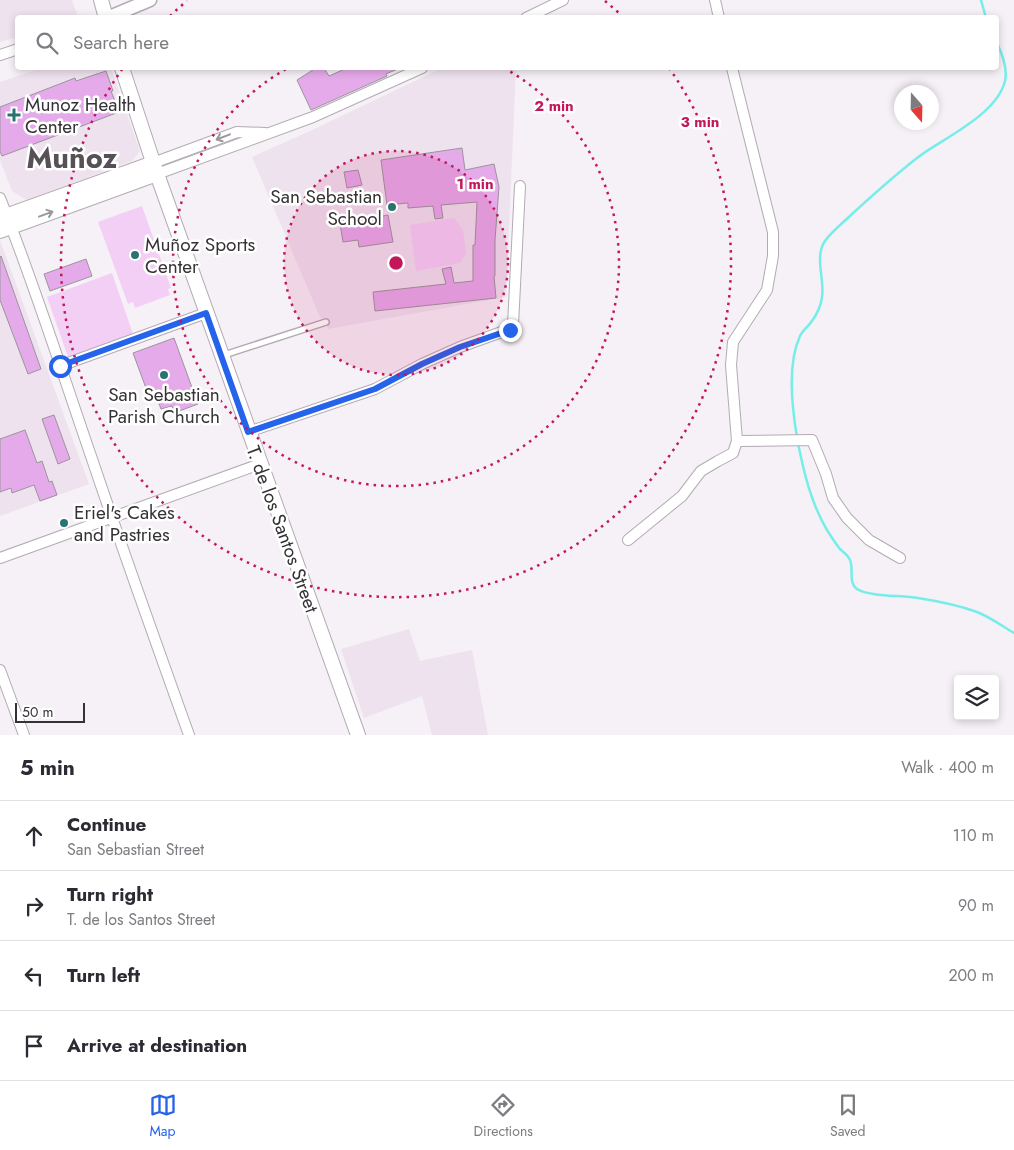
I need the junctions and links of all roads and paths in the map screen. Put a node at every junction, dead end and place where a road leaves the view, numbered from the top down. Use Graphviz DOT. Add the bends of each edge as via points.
graph roads {
  1 [pos="101,0"];
  2 [pos="150,0"];
  3 [pos="562,0"];
  4 [pos="715,0"];
  5 [pos="106,15"];
  6 [pos="114,15"];
  7 [pos="532,15"];
  8 [pos="718,15"];
  9 [pos="15,50"];
  10 [pos="0,55"];
  11 [pos="123,70"];
  12 [pos="418,70"];
  13 [pos="732,70"];
  14 [pos="155,169"];
  15 [pos="520,186"];
  16 [pos="0,198"];
  17 [pos="5,223"];
  18 [pos="206,313"];
  19 [pos="326,322"];
  20 [pos="221,356"];
  21 [pos="60,366"];
  22 [pos="248,432"];
  23 [pos="737,441"];
  24 [pos="260,464"];
  25 [pos="112,517"];
  26 [pos="628,540"];
  27 [pos="0,558"];
  28 [pos="900,558"];
  29 [pos="0,670"];
  30 [pos="24,735"];
  31 [pos="189,735"];
  32 [pos="358,735"];
  1 -- 5 [label="main road"];
  2 -- 6 [label="street"];
  3 -- 7 [label="street"];
  4 -- 8 [label="street"];
  9 -- 10 [label="street"];
  11 -- 14 [label="main road, T. de los Santos Street"];
  12 -- 14 [label="street" via="271,133 236,132"];
  13 -- 23 [label="street" via="773,232 767,290 733,342 731,365"];
  14 -- 17 [label="main road"];
  14 -- 18 [label="main road, T. de los Santos Street"];
  15 -- 22 [label="street" via="513,325 510,330 460,347 375,389"];
  16 -- 17 [label="street"];
  17 -- 21 [label="street"];
  18 -- 20 [label="main road, T. de los Santos Street"];
  18 -- 21 [label="street"];
  19 -- 20 [label="lane"];
  20 -- 22 [label="main road, T. de los Santos Street"];
  21 -- 25 [label="street"];
  22 -- 24 [label="main road, T. de los Santos Street"];
  23 -- 26 [label="street" via="733,453 702,471 682,496"];
  23 -- 28 [label="street" via="812,440 833,498 847,518 869,540"];
  24 -- 25 [label="street"];
  24 -- 32 [label="main road, T. de los Santos Street"];
  25 -- 27 [label="street"];
  25 -- 31 [label="street"];
  29 -- 30 [label="street"];
}
